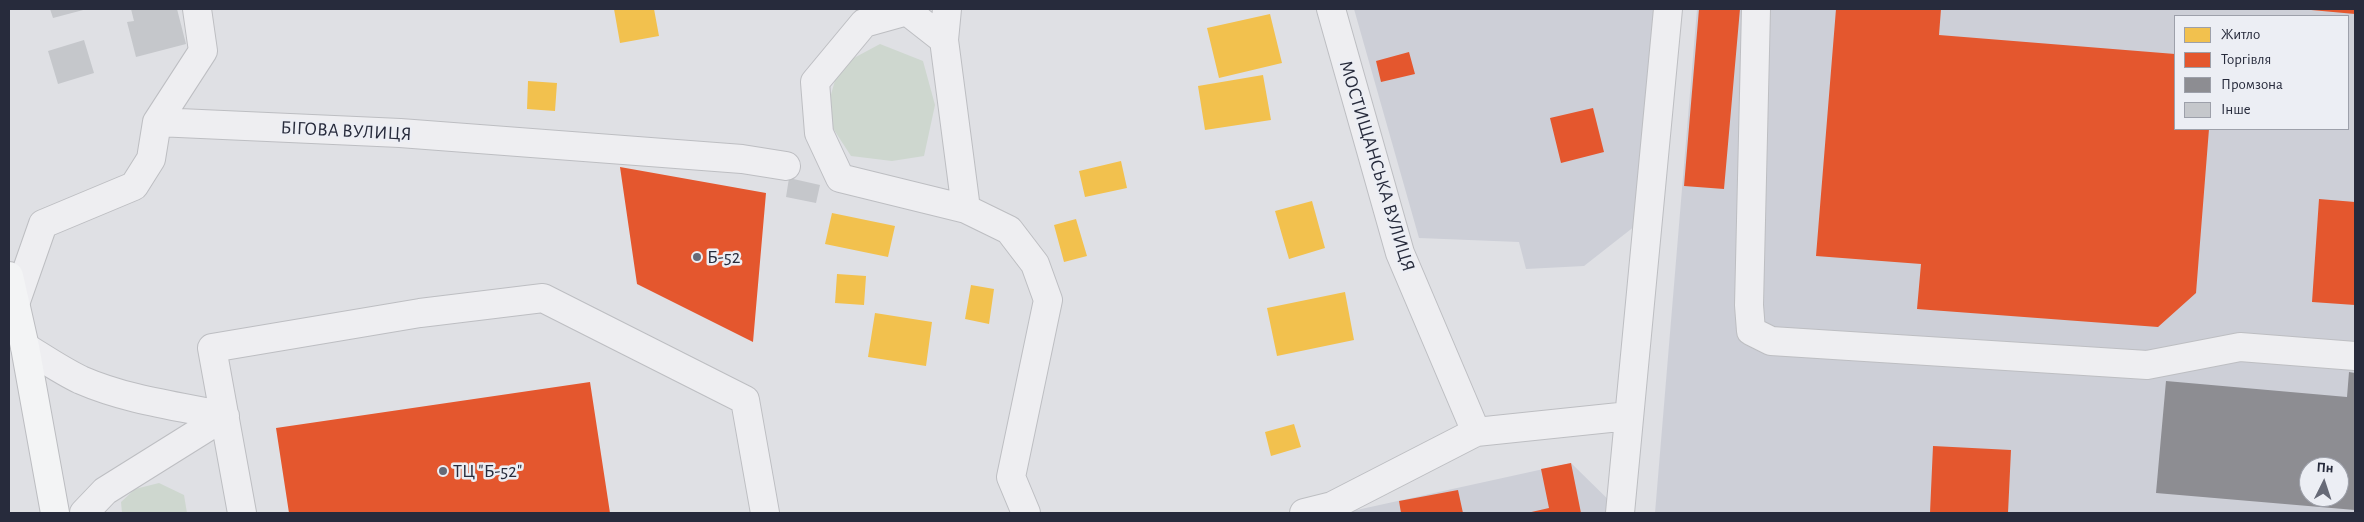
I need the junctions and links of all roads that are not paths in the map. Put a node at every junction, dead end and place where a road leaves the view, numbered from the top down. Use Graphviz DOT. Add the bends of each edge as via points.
graph roads {
  1 [pos="197,9"];
  2 [pos="947,9"];
  3 [pos="1331,9"];
  4 [pos="1668,9"];
  5 [pos="1756,9"];
  6 [pos="944,40"];
  7 [pos="158,122"];
  8 [pos="786,166"];
  9 [pos="966,209"];
  10 [pos="9,276"];
  11 [pos="15,304"];
  12 [pos="25,347"];
  13 [pos="2355,356"];
  14 [pos="225,416"];
  15 [pos="1629,416"];
  16 [pos="1476,432"];
  17 [pos="1338,510"];
  18 [pos="55,513"];
  19 [pos="84,513"];
  20 [pos="242,513"];
  21 [pos="766,513"];
  22 [pos="1026,513"];
  23 [pos="1304,513"];
  24 [pos="1620,513"];
  1 -- 7 [label="street" via="203,51"];
  2 -- 6 [label="street"];
  3 -- 16 [label="street, МОСТИЩАНСЬКА ВУЛИЦЯ" via="1400,253"];
  4 -- 15 [label="street"];
  5 -- 13 [label="street" via="1751,331 1771,341 2147,365 2240,347"];
  6 -- 9 [label="street"];
  6 -- 9 [label="street" via="907,11 864,23 815,82 819,133 840,178"];
  7 -- 8 [label="street, БІГОВА ВУЛИЦЯ" via="400,133 742,159"];
  7 -- 11 [label="street" via="151,159 134,186 43,224"];
  9 -- 22 [label="street" via="1009,230 1035,264 1048,300 1011,477"];
  10 -- 11 [label="main road"];
  11 -- 12 [label="main road"];
  12 -- 14 [label="street" via="80,380 144,401"];
  12 -- 18 [label="main road"];
  14 -- 19 [label="street" via="105,491"];
  14 -- 20 [label="street"];
  14 -- 21 [label="street" via="212,348 420,313 543,298 745,400"];
  15 -- 16 [label="street"];
  15 -- 24 [label="street"];
  16 -- 17 [label="street"];
  17 -- 23 [label="street"];
}
